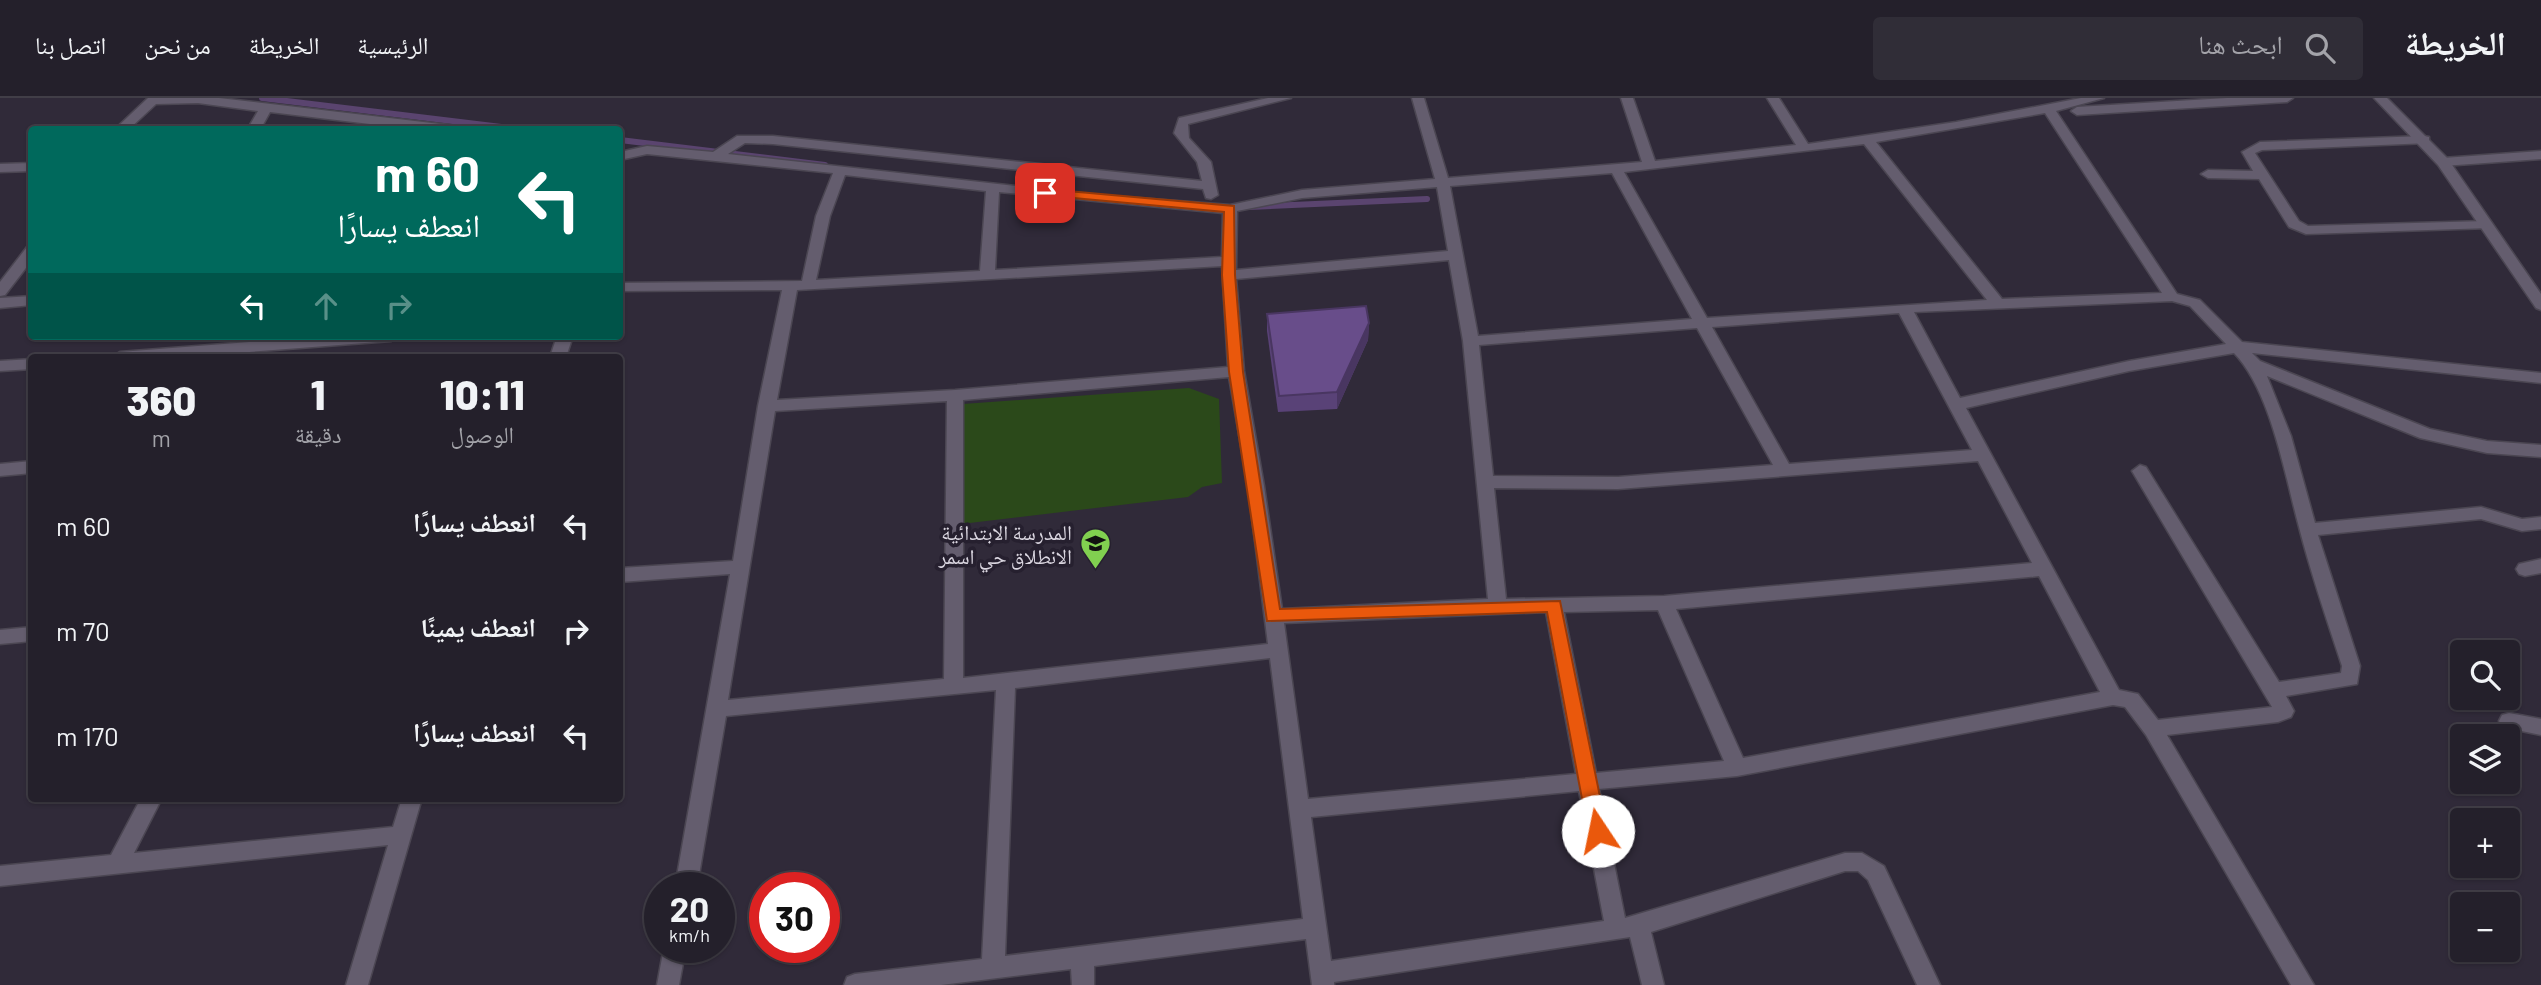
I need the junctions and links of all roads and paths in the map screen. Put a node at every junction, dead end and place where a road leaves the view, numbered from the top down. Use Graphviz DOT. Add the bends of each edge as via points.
graph roads {
  1 [pos="1284,98"];
  2 [pos="1418,98"];
  3 [pos="1627,98"];
  4 [pos="1773,98"];
  5 [pos="2098,98"];
  6 [pos="2287,98"];
  7 [pos="2380,98"];
  8 [pos="266,108"];
  9 [pos="2050,111"];
  10 [pos="124,126"];
  11 [pos="255,126"];
  12 [pos="422,126"];
  13 [pos="1866,138"];
  14 [pos="2424,140"];
  15 [pos="1804,146"];
  16 [pos="624,153"];
  17 [pos="2541,155"];
  18 [pos="716,156"];
  19 [pos="2443,162"];
  20 [pos="1650,165"];
  21 [pos="28,167"];
  22 [pos="0,168"];
  23 [pos="841,169"];
  24 [pos="1616,169"];
  25 [pos="2208,174"];
  26 [pos="2260,175"];
  27 [pos="1443,185"];
  28 [pos="1208,186"];
  29 [pos="993,187"];
  30 [pos="1223,209"];
  31 [pos="2485,225"];
  32 [pos="28,255"];
  33 [pos="1455,255"];
  34 [pos="1229,268"];
  35 [pos="987,275"];
  36 [pos="799,285"];
  37 [pos="623,288"];
  38 [pos="0,292"];
  39 [pos="2172,297"];
  40 [pos="28,300"];
  41 [pos="0,303"];
  42 [pos="2541,305"];
  43 [pos="2000,306"];
  44 [pos="1904,308"];
  45 [pos="1701,322"];
  46 [pos="329,340"];
  47 [pos="1471,341"];
  48 [pos="259,347"];
  49 [pos="2240,347"];
  50 [pos="162,354"];
  51 [pos="28,364"];
  52 [pos="2255,365"];
  53 [pos="0,366"];
  54 [pos="1236,372"];
  55 [pos="2541,378"];
  56 [pos="955,395"];
  57 [pos="1954,405"];
  58 [pos="766,406"];
  59 [pos="2541,452"];
  60 [pos="1981,455"];
  61 [pos="28,467"];
  62 [pos="0,470"];
  63 [pos="2140,471"];
  64 [pos="1785,472"];
  65 [pos="1487,482"];
  66 [pos="2541,523"];
  67 [pos="2308,530"];
  68 [pos="741,567"];
  69 [pos="2045,569"];
  70 [pos="623,575"];
  71 [pos="1664,603"];
  72 [pos="1554,605"];
  73 [pos="1498,606"];
  74 [pos="1273,616"];
  75 [pos="28,634"];
  76 [pos="0,637"];
  77 [pos="1277,650"];
  78 [pos="1006,681"];
  79 [pos="953,687"];
  80 [pos="2274,690"];
  81 [pos="2112,697"];
  82 [pos="719,709"];
  83 [pos="2509,721"];
  84 [pos="2541,727"];
  85 [pos="2153,729"];
  86 [pos="1737,768"];
  87 [pos="1588,783"];
  88 [pos="150,802"];
  89 [pos="411,802"];
  90 [pos="1298,809"];
  91 [pos="400,835"];
  92 [pos="118,863"];
  93 [pos="689,872"];
  94 [pos="0,876"];
  95 [pos="1627,927"];
  96 [pos="1315,928"];
  97 [pos="1082,956"];
  98 [pos="673,963"];
  99 [pos="993,966"];
  100 [pos="1323,979"];
  101 [pos="357,985"];
  102 [pos="668,985"];
  103 [pos="855,985"];
  104 [pos="1083,985"];
  105 [pos="1653,985"];
  106 [pos="1929,985"];
  107 [pos="2303,985"];
  1 -- 28 [label="street" via="1183,121 1181,135 1203,160"];
  2 -- 27 [label="street"];
  3 -- 20 [label="street"];
  4 -- 15 [label="street"];
  5 -- 9 [label="street"];
  6 -- 9 [label="street"];
  7 -- 14 [label="street"];
  8 -- 10 [label="street" via="198,99 153,100"];
  8 -- 11 [label="street"];
  8 -- 12 [label="street"];
  9 -- 13 [label="street"];
  9 -- 39 [label="street"];
  13 -- 15 [label="street"];
  13 -- 43 [label="street"];
  14 -- 19 [label="street"];
  14 -- 26 [label="street" via="2253,146 2248,152"];
  15 -- 20 [label="street"];
  16 -- 18 [label="street"];
  17 -- 19 [label="street"];
  18 -- 23 [label="street"];
  18 -- 28 [label="street" via="742,139 773,139"];
  19 -- 31 [label="street"];
  20 -- 24 [label="street"];
  21 -- 22 [label="street"];
  23 -- 29 [label="street"];
  23 -- 36 [label="street"];
  24 -- 27 [label="street"];
  24 -- 45 [label="street"];
  25 -- 26 [label="street"];
  26 -- 31 [label="street" via="2294,224 2306,230"];
  27 -- 30 [label="street" via="1291,195"];
  27 -- 33 [label="street"];
  28 -- 30 [label="street"];
  29 -- 30 [label="street"];
  29 -- 35 [label="street"];
  30 -- 34 [label="street"];
  31 -- 42 [label="street"];
  32 -- 38 [label="street"];
  33 -- 34 [label="street"];
  33 -- 47 [label="street"];
  34 -- 35 [label="street"];
  34 -- 54 [label="street"];
  35 -- 36 [label="street"];
  36 -- 37 [label="street"];
  36 -- 58 [label="street"];
  39 -- 43 [label="street"];
  39 -- 49 [label="street" via="2195,303"];
  40 -- 41 [label="street"];
  43 -- 44 [label="street"];
  44 -- 45 [label="street"];
  44 -- 57 [label="street"];
  45 -- 47 [label="street"];
  45 -- 64 [label="street"];
  46 -- 48 [label="street"];
  47 -- 65 [label="street"];
  48 -- 50 [label="street"];
  49 -- 52 [label="street"];
  49 -- 55 [label="street"];
  49 -- 57 [label="street"];
  51 -- 53 [label="street"];
  52 -- 59 [label="street" via="2426,434"];
  52 -- 67 [label="street" via="2283,436"];
  54 -- 56 [label="street"];
  54 -- 74 [label="street"];
  56 -- 58 [label="street"];
  56 -- 79 [label="street"];
  57 -- 60 [label="street"];
  58 -- 68 [label="street"];
  60 -- 64 [label="street"];
  60 -- 69 [label="street"];
  61 -- 62 [label="street"];
  63 -- 80 [label="street"];
  64 -- 65 [label="street" via="1618,483"];
  65 -- 73 [label="street"];
  66 -- 67 [label="street" via="2522,525 2481,513"];
  67 -- 80 [label="street" via="2351,666 2350,679"];
  68 -- 70 [label="street"];
  68 -- 82 [label="street"];
  69 -- 71 [label="street"];
  69 -- 81 [label="street"];
  71 -- 72 [label="street"];
  71 -- 86 [label="street"];
  72 -- 73 [label="street"];
  72 -- 87 [label="street"];
  73 -- 74 [label="street"];
  74 -- 77 [label="street"];
  75 -- 76 [label="street"];
  77 -- 78 [label="street"];
  77 -- 90 [label="street"];
  78 -- 79 [label="street"];
  78 -- 99 [label="street"];
  79 -- 82 [label="street"];
  80 -- 85 [label="street" via="2284,711 2278,714"];
  81 -- 85 [label="street" via="2131,700"];
  81 -- 86 [label="street"];
  82 -- 93 [label="street"];
  83 -- 84 [label="street"];
  85 -- 107 [label="street"];
  86 -- 87 [label="street"];
  87 -- 90 [label="street"];
  87 -- 95 [label="street"];
  88 -- 92 [label="street"];
  89 -- 91 [label="street"];
  90 -- 96 [label="street"];
  91 -- 92 [label="street"];
  91 -- 101 [label="street"];
  92 -- 94 [label="street"];
  95 -- 100 [label="street"];
  95 -- 105 [label="street"];
  95 -- 106 [label="street" via="1845,862 1862,862 1876,873"];
  96 -- 97 [label="street"];
  96 -- 100 [label="street"];
  97 -- 99 [label="street"];
  97 -- 104 [label="street"];
  98 -- 102 [label="street"];
  99 -- 103 [label="street"];
}
